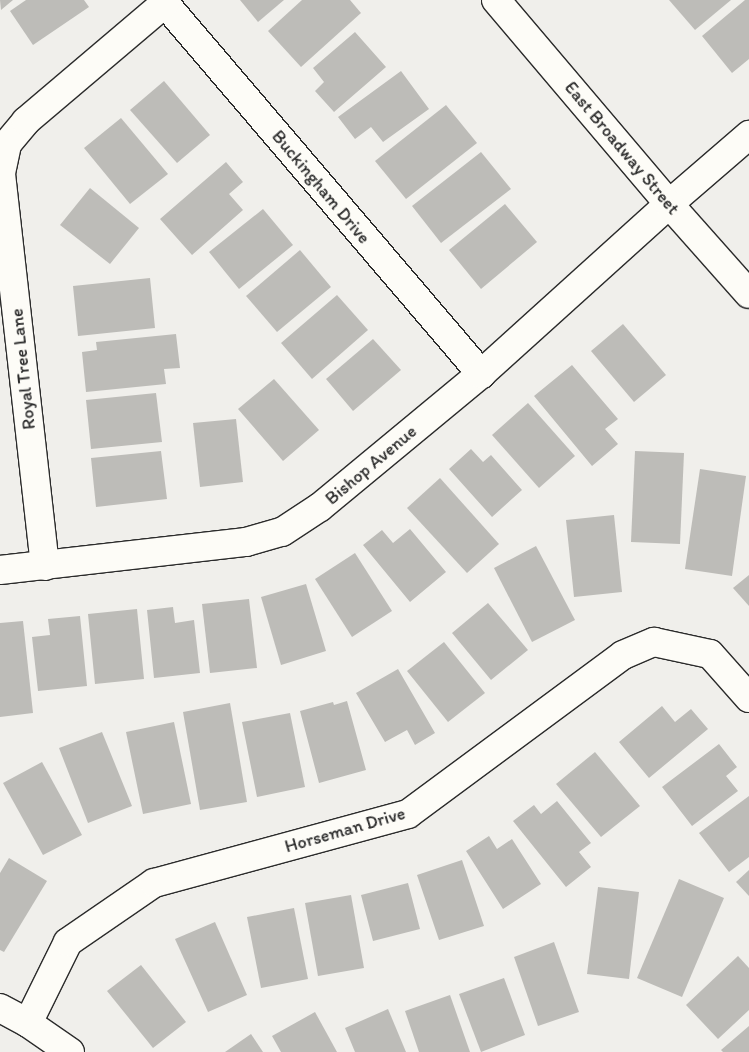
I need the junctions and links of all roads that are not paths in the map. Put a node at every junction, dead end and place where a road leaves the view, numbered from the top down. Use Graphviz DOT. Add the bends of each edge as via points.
graph roads {
  1 [pos="496,0"];
  2 [pos="163,2"];
  3 [pos="749,135"];
  4 [pos="669,204"];
  5 [pos="749,294"];
  6 [pos="481,374"];
  7 [pos="45,566"];
  8 [pos="0,570"];
  9 [pos="749,698"];
  10 [pos="0,1008"];
  11 [pos="28,1022"];
  12 [pos="70,1052"];
  1 -- 4 [label="street, East Broadway Street"];
  2 -- 6 [label="street, Buckingham Drive"];
  2 -- 7 [label="street, Royal Tree Lane" via="26,120 7,144 1,173"];
  3 -- 4 [label="street, Bishop Avenue"];
  4 -- 5 [label="street, East Broadway Street"];
  4 -- 6 [label="street, Bishop Avenue"];
  6 -- 7 [label="street, Bishop Avenue" via="320,507 282,532 246,542"];
  7 -- 8 [label="street, Bishop Avenue"];
  9 -- 11 [label="street, Horseman Drive" via="710,654 654,642 623,655 408,814 154,883 68,942"];
  10 -- 11 [label="street"];
  11 -- 12 [label="street"];
}
